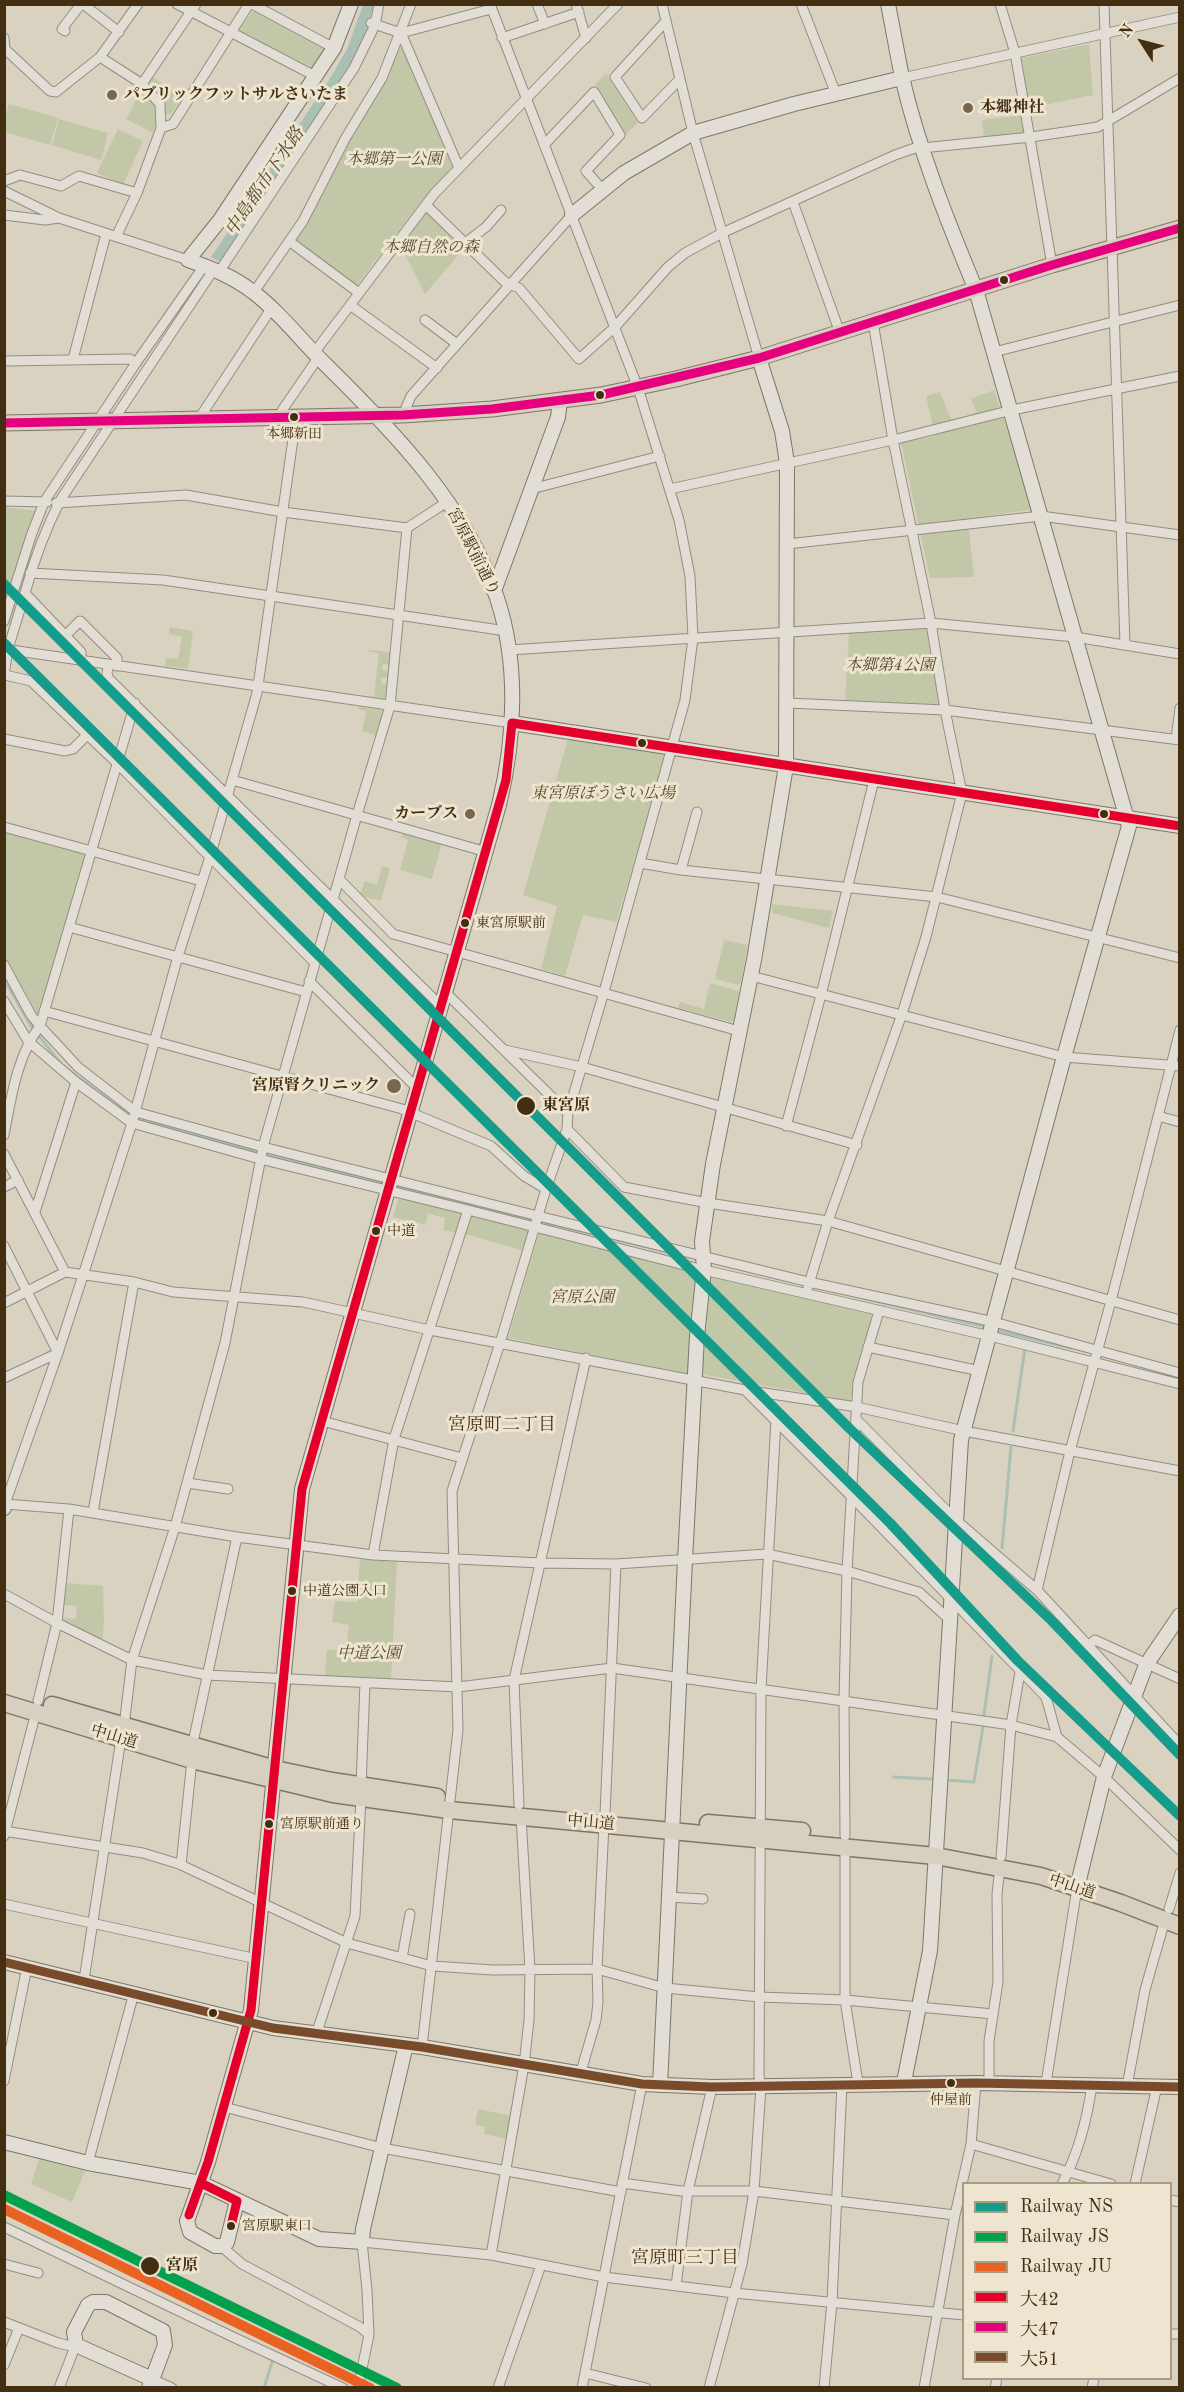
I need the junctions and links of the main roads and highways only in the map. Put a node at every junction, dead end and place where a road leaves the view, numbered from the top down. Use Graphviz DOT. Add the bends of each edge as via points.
graph roads {
  1 [pos="1179,228"];
  2 [pos="4,423"];
  3 [pos="4,1692"];
  4 [pos="4,1703"];
  5 [pos="37,1707"];
  6 [pos="1173,1917"];
  1 -- 2 [label="main road" via="759,358 638,388 560,401 378,416"];
  3 -- 5 [label="highway, 中山道"];
  4 -- 5 [label="highway, 中山道"];
  5 -- 6 [label="highway, 中山道" via="275,1775 361,1792 936,1851 1079,1882"];
}
